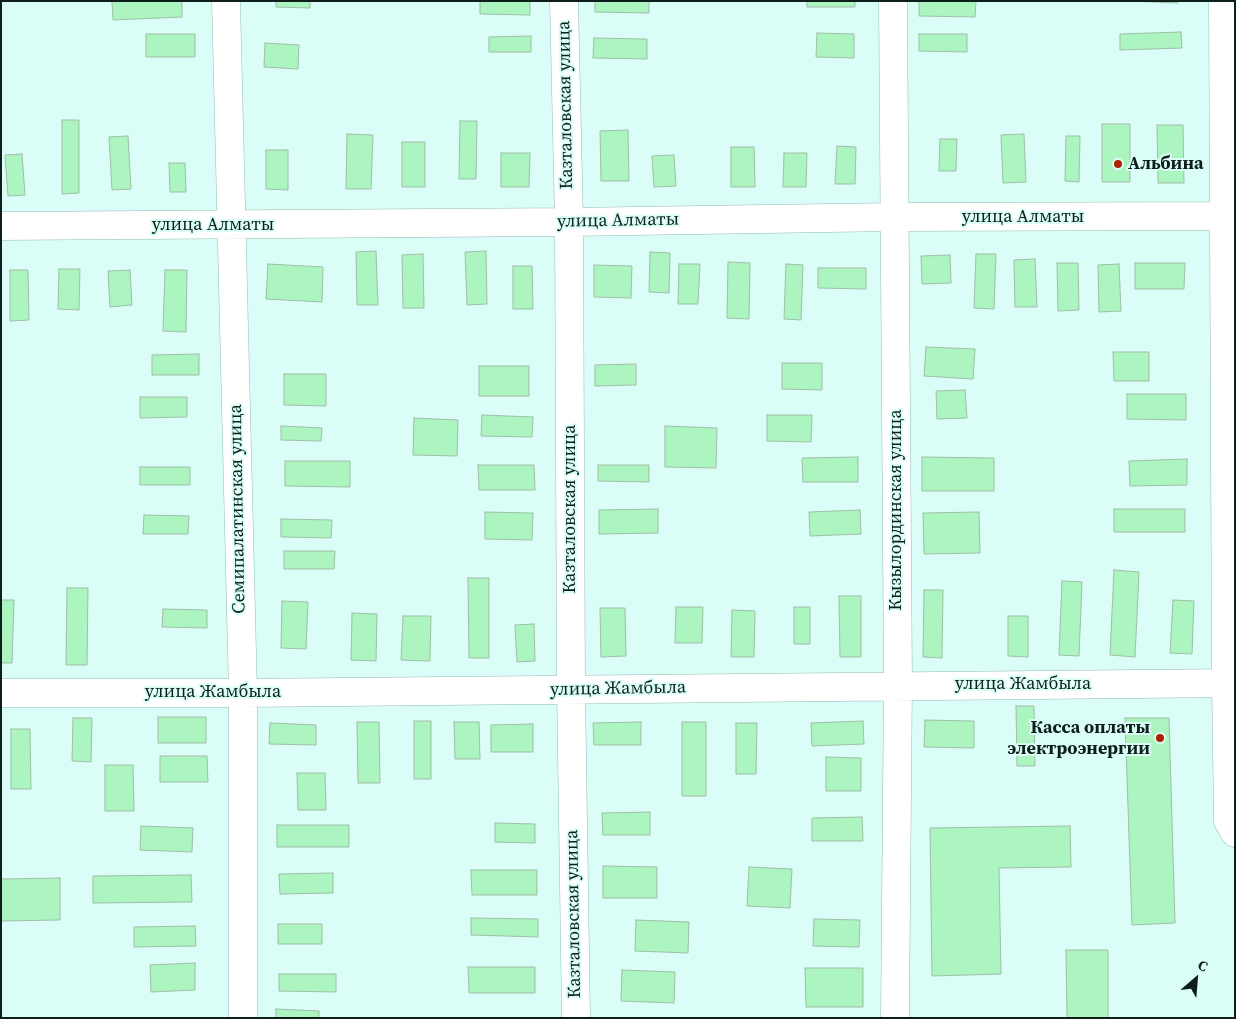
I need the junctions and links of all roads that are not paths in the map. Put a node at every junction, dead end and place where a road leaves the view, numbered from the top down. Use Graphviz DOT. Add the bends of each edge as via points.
graph roads {
  1 [pos="226,1"];
  2 [pos="564,1"];
  3 [pos="893,1"];
  4 [pos="1223,1"];
  5 [pos="1230,216"];
  6 [pos="894,217"];
  7 [pos="569,222"];
  8 [pos="232,225"];
  9 [pos="1,226"];
  10 [pos="1230,683"];
  11 [pos="898,685"];
  12 [pos="571,689"];
  13 [pos="243,692"];
  14 [pos="1,693"];
  15 [pos="1233,825"];
  16 [pos="243,1018"];
  17 [pos="576,1018"];
  18 [pos="895,1018"];
  1 -- 8 [label="street, Семипалатинская улица"];
  2 -- 7 [label="street, Казталовская улица"];
  3 -- 6 [label="street, Кызылординская улица"];
  4 -- 5 [label="street"];
  5 -- 6 [label="street, улица Алматы"];
  5 -- 10 [label="street"];
  6 -- 7 [label="street, улица Алматы"];
  6 -- 11 [label="street, Кызылординская улица"];
  7 -- 8 [label="street, улица Алматы"];
  7 -- 12 [label="street, Казталовская улица"];
  8 -- 9 [label="street, улица Алматы"];
  8 -- 13 [label="street, Семипалатинская улица"];
  10 -- 11 [label="street, улица Жамбыла"];
  10 -- 15 [label="street"];
  11 -- 12 [label="street, улица Жамбыла"];
  11 -- 18 [label="street, Кызылординская улица"];
  12 -- 13 [label="street, улица Жамбыла"];
  12 -- 17 [label="street, Казталовская улица"];
  13 -- 14 [label="street, улица Жамбыла"];
  13 -- 16 [label="street, Семипалатинская улица"];
}
